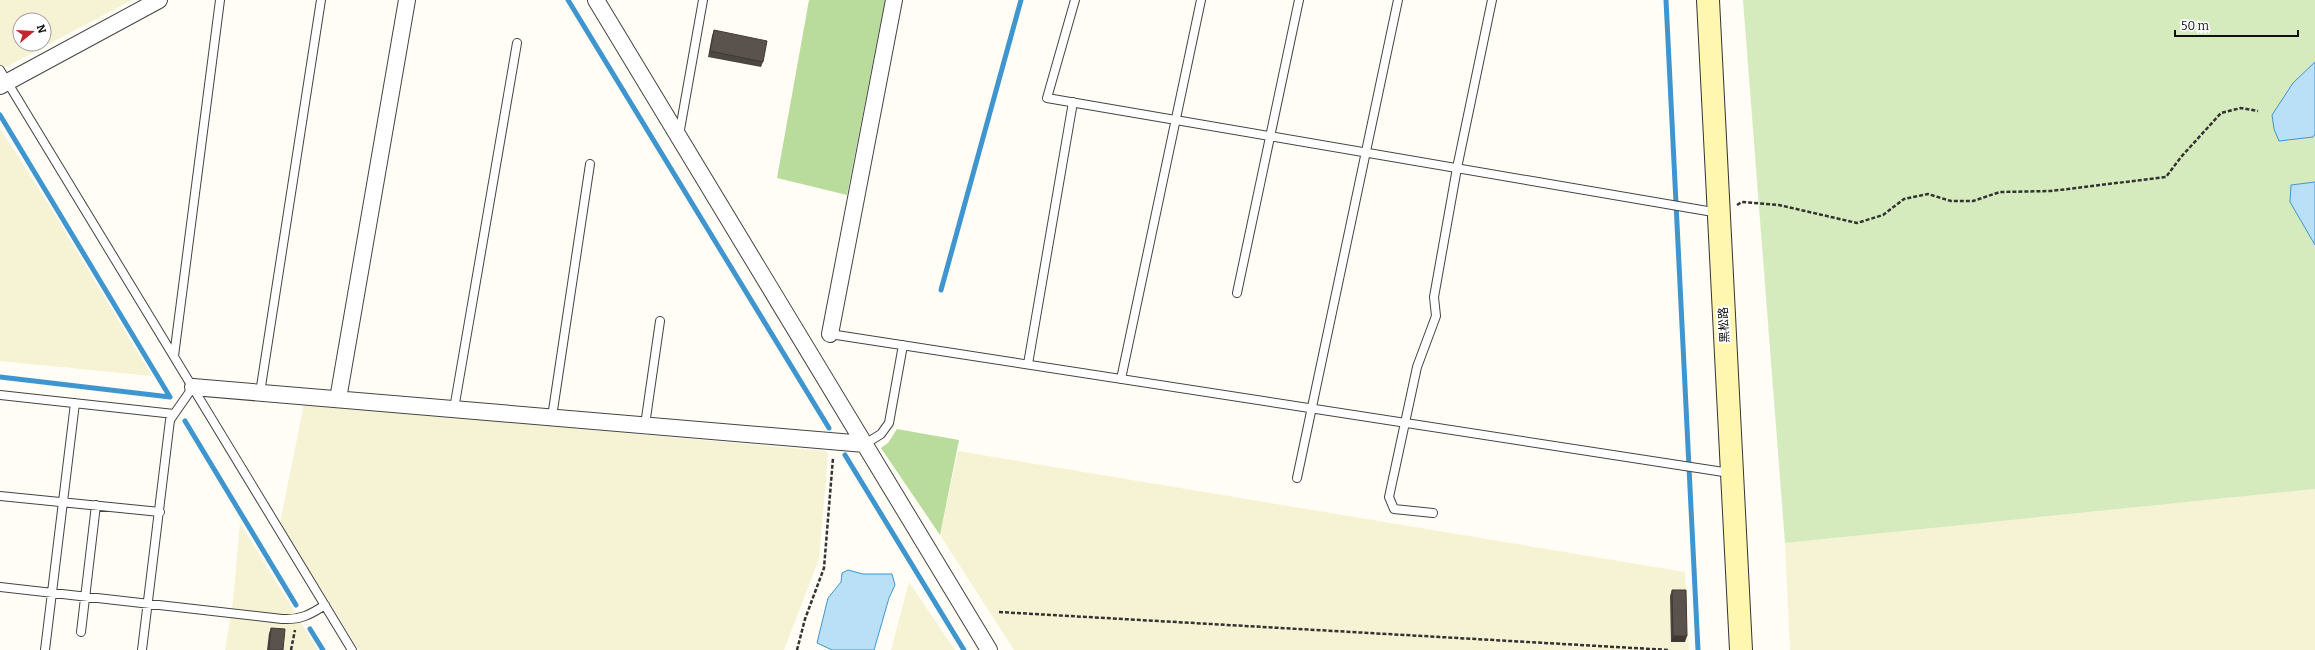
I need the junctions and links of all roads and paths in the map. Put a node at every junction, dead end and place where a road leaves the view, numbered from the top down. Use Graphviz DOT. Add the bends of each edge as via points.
graph roads {
  1 [pos="159,0"];
  2 [pos="220,0"];
  3 [pos="321,0"];
  4 [pos="407,0"];
  5 [pos="596,0"];
  6 [pos="703,0"];
  7 [pos="894,0"];
  8 [pos="1075,0"];
  9 [pos="1201,0"];
  10 [pos="1300,0"];
  11 [pos="1398,0"];
  12 [pos="1492,0"];
  13 [pos="1708,0"];
  14 [pos="518,43"];
  15 [pos="2,79"];
  16 [pos="1073,102"];
  17 [pos="2258,111"];
  18 [pos="1176,120"];
  19 [pos="1270,136"];
  20 [pos="679,137"];
  21 [pos="1366,153"];
  22 [pos="590,164"];
  23 [pos="1457,168"];
  24 [pos="1719,214"];
  25 [pos="1237,293"];
  26 [pos="660,321"];
  27 [pos="830,334"];
  28 [pos="904,345"];
  29 [pos="174,356"];
  30 [pos="1028,364"];
  31 [pos="1121,379"];
  32 [pos="193,387"];
  33 [pos="260,393"];
  34 [pos="0,395"];
  35 [pos="338,399"];
  36 [pos="75,403"];
  37 [pos="1312,408"];
  38 [pos="454,409"];
  39 [pos="174,414"];
  40 [pos="552,417"];
  41 [pos="1405,423"];
  42 [pos="645,425"];
  43 [pos="834,441"];
  44 [pos="864,444"];
  45 [pos="1732,473"];
  46 [pos="1297,478"];
  47 [pos="0,496"];
  48 [pos="63,502"];
  49 [pos="96,505"];
  50 [pos="160,512"];
  51 [pos="1433,513"];
  52 [pos="0,587"];
  53 [pos="52,593"];
  54 [pos="86,597"];
  55 [pos="148,604"];
  56 [pos="325,605"];
  57 [pos="998,612"];
  58 [pos="297,620"];
  59 [pos="81,632"];
  60 [pos="45,650"];
  61 [pos="142,650"];
  62 [pos="291,650"];
  63 [pos="352,650"];
  64 [pos="797,650"];
  65 [pos="989,650"];
  66 [pos="1669,650"];
  67 [pos="1741,650"];
  1 -- 15 [label="street"];
  2 -- 29 [label="lane"];
  3 -- 33 [label="lane"];
  4 -- 35 [label="street"];
  5 -- 20 [label="street"];
  6 -- 20 [label="lane"];
  7 -- 27 [label="street"];
  8 -- 16 [label="lane" via="1048,98"];
  9 -- 18 [label="lane"];
  10 -- 19 [label="lane"];
  11 -- 21 [label="lane"];
  12 -- 23 [label="lane"];
  13 -- 24 [label="street, 黑松路"];
  14 -- 38 [label="lane"];
  15 -- 29 [label="lane"];
  16 -- 18 [label="lane"];
  16 -- 30 [label="lane"];
  17 -- 24 [label="path" via="2241,108 2221,113 2166,177 2051,191 2000,192 1973,201 1951,201 1928,194 1904,199 1883,215 1857,223 1779,205 1742,202"];
  18 -- 19 [label="lane"];
  18 -- 31 [label="lane"];
  19 -- 21 [label="lane"];
  19 -- 25 [label="lane"];
  20 -- 44 [label="street"];
  21 -- 23 [label="lane"];
  21 -- 37 [label="lane"];
  22 -- 40 [label="lane"];
  23 -- 24 [label="lane"];
  23 -- 41 [label="lane" via="1434,298 1436,316 1417,367"];
  24 -- 45 [label="street, 黑松路"];
  26 -- 42 [label="lane"];
  27 -- 28 [label="lane"];
  28 -- 30 [label="lane"];
  28 -- 44 [label="lane" via="888,423 881,434"];
  29 -- 32 [label="lane"];
  30 -- 31 [label="lane"];
  31 -- 37 [label="lane"];
  32 -- 33 [label="street"];
  32 -- 39 [label="lane"];
  32 -- 56 [label="lane"];
  33 -- 35 [label="street"];
  34 -- 36 [label="lane"];
  35 -- 38 [label="street"];
  36 -- 39 [label="lane"];
  36 -- 48 [label="lane"];
  37 -- 41 [label="lane"];
  37 -- 46 [label="lane"];
  38 -- 40 [label="street"];
  39 -- 50 [label="lane" via="170,420"];
  40 -- 42 [label="street"];
  41 -- 45 [label="lane"];
  41 -- 51 [label="lane" via="1389,497 1394,509"];
  42 -- 43 [label="street"];
  43 -- 44 [label="street"];
  43 -- 64 [label="path" via="824,568 805,619"];
  44 -- 65 [label="street"];
  45 -- 67 [label="street, 黑松路"];
  47 -- 48 [label="lane"];
  48 -- 49 [label="lane"];
  48 -- 53 [label="lane"];
  49 -- 50 [label="lane"];
  49 -- 54 [label="lane"];
  50 -- 55 [label="lane"];
  52 -- 53 [label="lane"];
  53 -- 54 [label="lane"];
  53 -- 60 [label="lane"];
  54 -- 55 [label="lane"];
  54 -- 59 [label="lane"];
  55 -- 58 [label="lane"];
  55 -- 61 [label="lane"];
  56 -- 58 [label="lane"];
  56 -- 63 [label="lane"];
  57 -- 66 [label="path"];
  58 -- 62 [label="path"];
}
